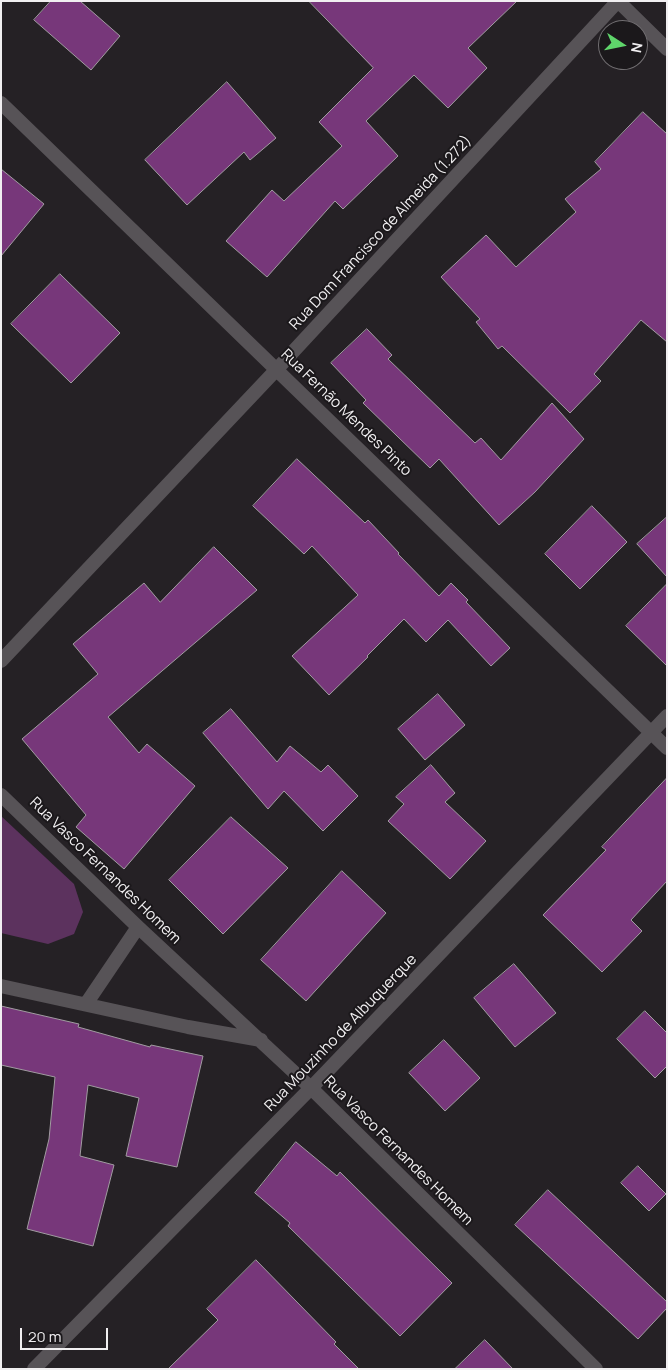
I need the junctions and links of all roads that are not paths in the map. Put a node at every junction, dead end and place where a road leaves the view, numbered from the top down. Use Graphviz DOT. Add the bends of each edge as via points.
graph roads {
  1 [pos="618,1"];
  2 [pos="667,49"];
  3 [pos="1,103"];
  4 [pos="277,369"];
  5 [pos="1,661"];
  6 [pos="667,716"];
  7 [pos="650,733"];
  8 [pos="667,748"];
  9 [pos="1,794"];
  10 [pos="138,926"];
  11 [pos="1,986"];
  12 [pos="86,1004"];
  13 [pos="262,1041"];
  14 [pos="311,1088"];
  15 [pos="34,1369"];
  16 [pos="596,1369"];
  1 -- 2 [label="street"];
  1 -- 4 [label="street, Rua Dom Francisco de Almeida (1.272)"];
  3 -- 4 [label="street, Rua Fernão Mendes Pinto"];
  4 -- 5 [label="street, Rua Dom Francisco de Almeida (1.272)"];
  4 -- 7 [label="street, Rua Fernão Mendes Pinto"];
  6 -- 7 [label="street, Rua Mouzinho de Albuquerque"];
  7 -- 8 [label="street, Rua Fernão Mendes Pinto"];
  7 -- 14 [label="street, Rua Mouzinho de Albuquerque"];
  9 -- 10 [label="street, Rua Vasco Fernandes Homem"];
  10 -- 12 [label="street"];
  10 -- 13 [label="street, Rua Vasco Fernandes Homem"];
  11 -- 12 [label="street"];
  12 -- 13 [label="street"];
  13 -- 14 [label="street, Rua Vasco Fernandes Homem"];
  14 -- 15 [label="street, Rua Mouzinho de Albuquerque"];
  14 -- 16 [label="street, Rua Vasco Fernandes Homem"];
}
